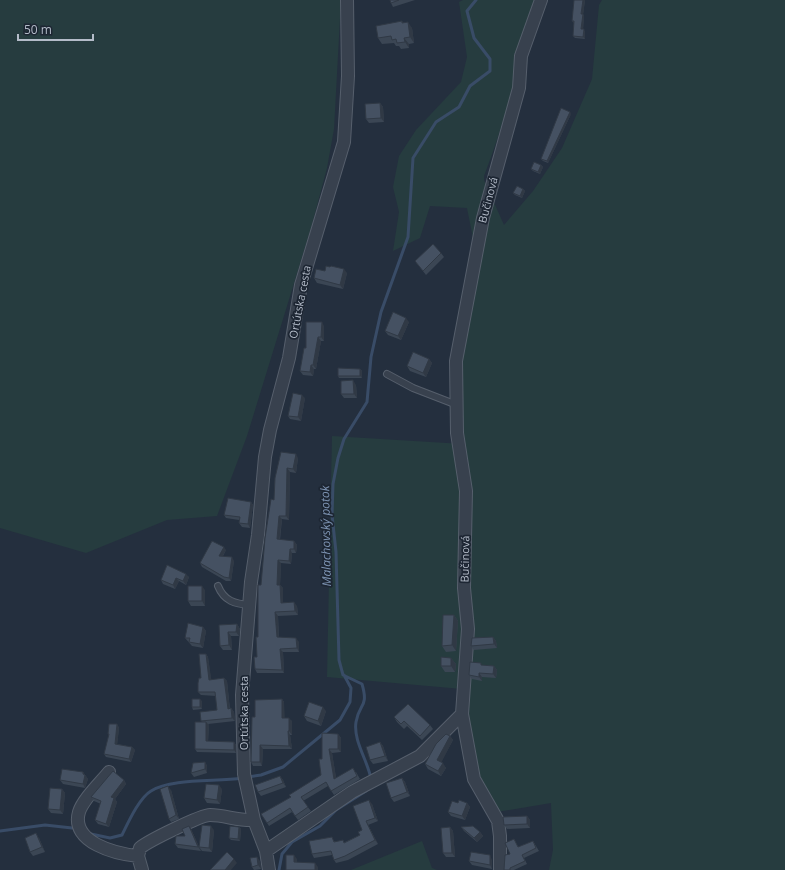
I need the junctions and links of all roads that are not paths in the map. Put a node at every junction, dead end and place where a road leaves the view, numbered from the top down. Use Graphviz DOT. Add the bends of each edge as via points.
graph roads {
  1 [pos="347,0"];
  2 [pos="541,0"];
  3 [pos="387,374"];
  4 [pos="457,405"];
  5 [pos="218,586"];
  6 [pos="250,606"];
  7 [pos="462,714"];
  8 [pos="109,772"];
  9 [pos="254,820"];
  10 [pos="266,851"];
  11 [pos="138,856"];
  12 [pos="142,870"];
  13 [pos="269,870"];
  14 [pos="500,870"];
  1 -- 6 [label="street, Ortútska cesta" via="348,76 344,142 301,285 289,358 270,430"];
  2 -- 4 [label="street, Bučinová" via="521,56 519,88 482,218 456,361"];
  3 -- 4 [label="lane" via="413,388"];
  4 -- 7 [label="street, Bučinová" via="457,433 466,491 464,588 468,629"];
  5 -- 6 [label="lane" via="232,602"];
  6 -- 9 [label="street, Ortútska cesta" via="242,695 244,778"];
  7 -- 10 [label="street" via="420,756 341,799"];
  7 -- 14 [label="street, Bučinová" via="474,779 498,821"];
  8 -- 11 [label="street" via="80,811 80,826 86,838 95,844 126,855"];
  9 -- 10 [label="street, Ortútska cesta"];
  9 -- 11 [label="street" via="202,816 142,846"];
  10 -- 13 [label="street, Ortútska cesta"];
  11 -- 12 [label="street"];
}
